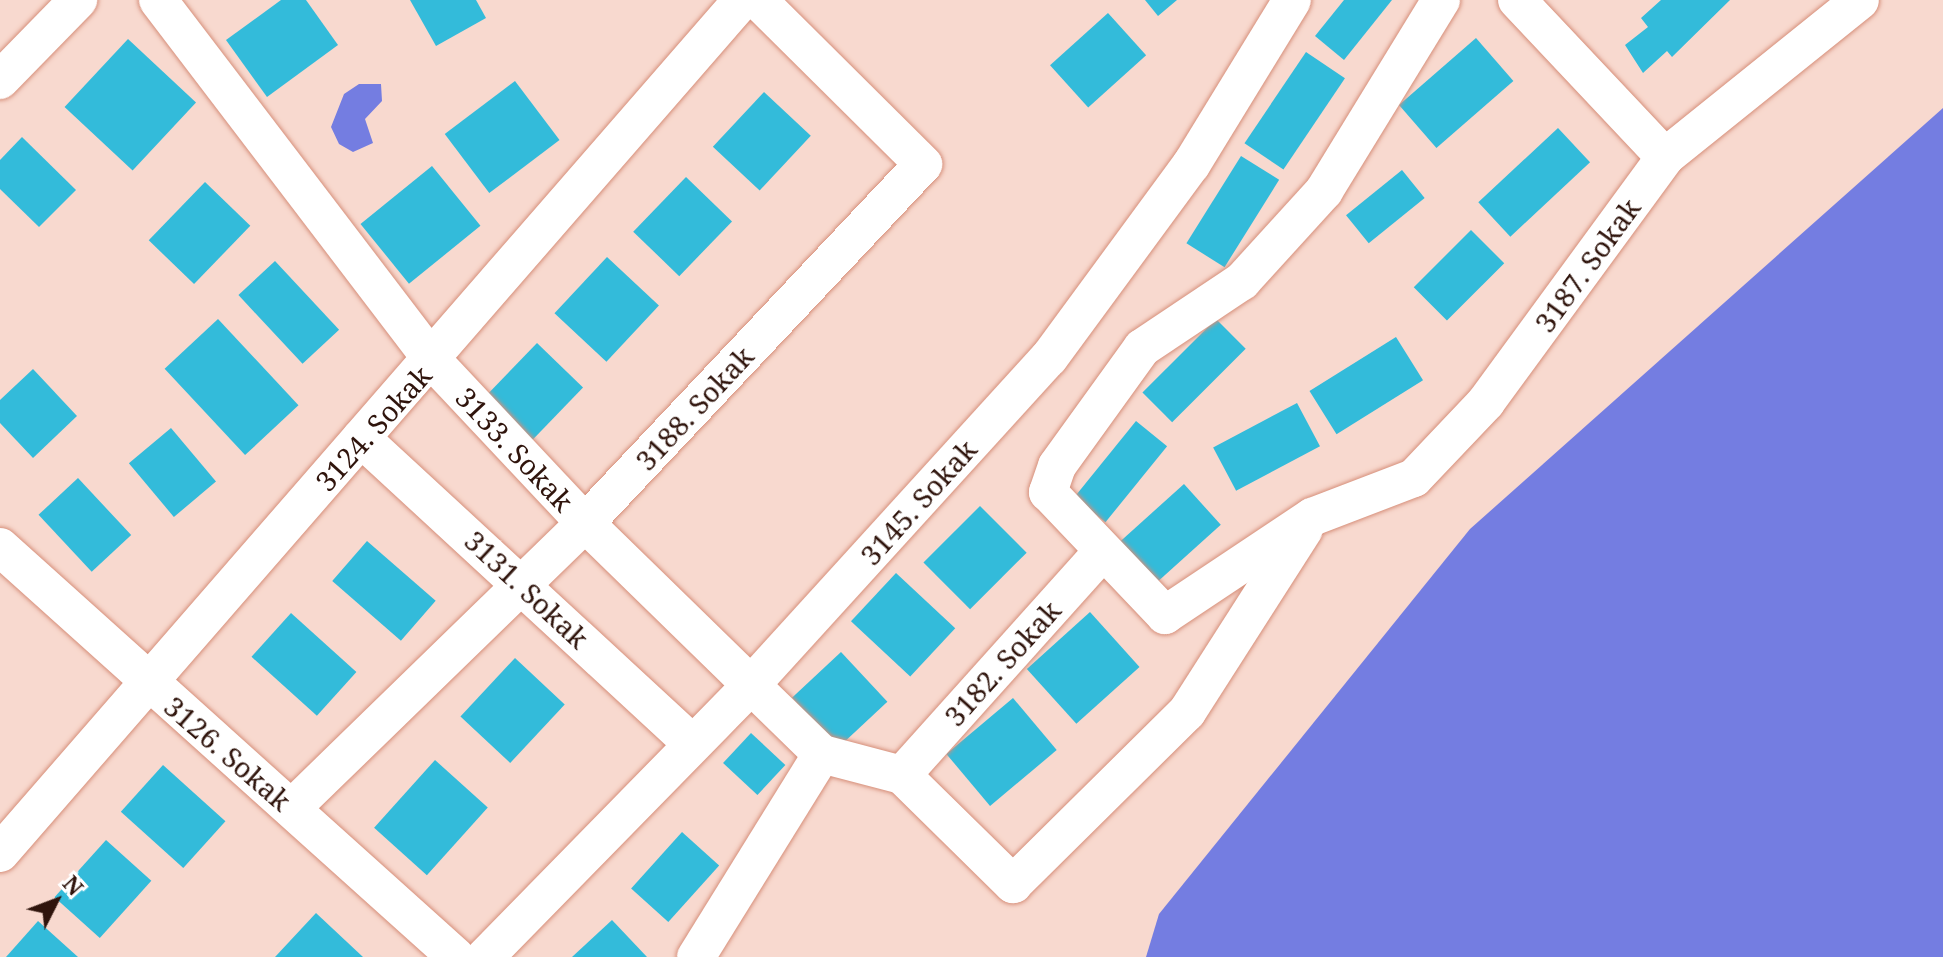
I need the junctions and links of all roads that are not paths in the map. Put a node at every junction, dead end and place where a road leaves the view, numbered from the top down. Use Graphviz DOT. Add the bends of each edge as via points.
graph roads {
  1 [pos="158,0"];
  2 [pos="742,0"];
  3 [pos="758,0"];
  4 [pos="1292,0"];
  5 [pos="1441,0"];
  6 [pos="1517,0"];
  7 [pos="1860,0"];
  8 [pos="61,6"];
  9 [pos="0,80"];
  10 [pos="1665,157"];
  11 [pos="433,361"];
  12 [pos="361,438"];
  13 [pos="1312,517"];
  14 [pos="585,523"];
  15 [pos="0,547"];
  16 [pos="1103,551"];
  17 [pos="522,584"];
  18 [pos="751,685"];
  19 [pos="151,686"];
  20 [pos="692,743"];
  21 [pos="822,754"];
  22 [pos="902,775"];
  23 [pos="292,808"];
  24 [pos="0,853"];
  25 [pos="456,957"];
  26 [pos="485,957"];
  27 [pos="696,957"];
  1 -- 11 [label="street, 3133. Sokak"];
  2 -- 11 [label="street, 3124. Sokak"];
  3 -- 14 [label="street, 3188. Sokak" via="923,164"];
  4 -- 18 [label="street, 3145. Sokak" via="1191,165 1049,358"];
  5 -- 16 [label="street" via="1324,191 1242,281 1142,348 1057,466 1048,492"];
  6 -- 10 [label="street"];
  7 -- 10 [label="street, 3187. Sokak"];
  8 -- 9 [label="street"];
  10 -- 13 [label="street, 3187. Sokak" via="1486,402 1414,478"];
  11 -- 12 [label="street, 3124. Sokak"];
  11 -- 14 [label="street, 3133. Sokak"];
  12 -- 17 [label="street, 3131. Sokak"];
  12 -- 19 [label="street, 3124. Sokak"];
  13 -- 16 [label="street, 3187. Sokak" via="1165,615"];
  13 -- 22 [label="street" via="1187,712 1013,884"];
  14 -- 17 [label="street, 3188. Sokak"];
  14 -- 18 [label="street, 3133. Sokak"];
  15 -- 19 [label="street, 3126. Sokak"];
  16 -- 22 [label="street, 3182. Sokak"];
  17 -- 20 [label="street, 3131. Sokak"];
  17 -- 23 [label="street, 3188. Sokak"];
  18 -- 20 [label="street, 3145. Sokak"];
  18 -- 21 [label="street, 3133. Sokak"];
  19 -- 23 [label="street, 3126. Sokak"];
  19 -- 24 [label="street, 3124. Sokak"];
  20 -- 26 [label="street, 3145. Sokak"];
  21 -- 22 [label="street"];
  21 -- 27 [label="street"];
  23 -- 25 [label="street, 3126. Sokak"];
}
